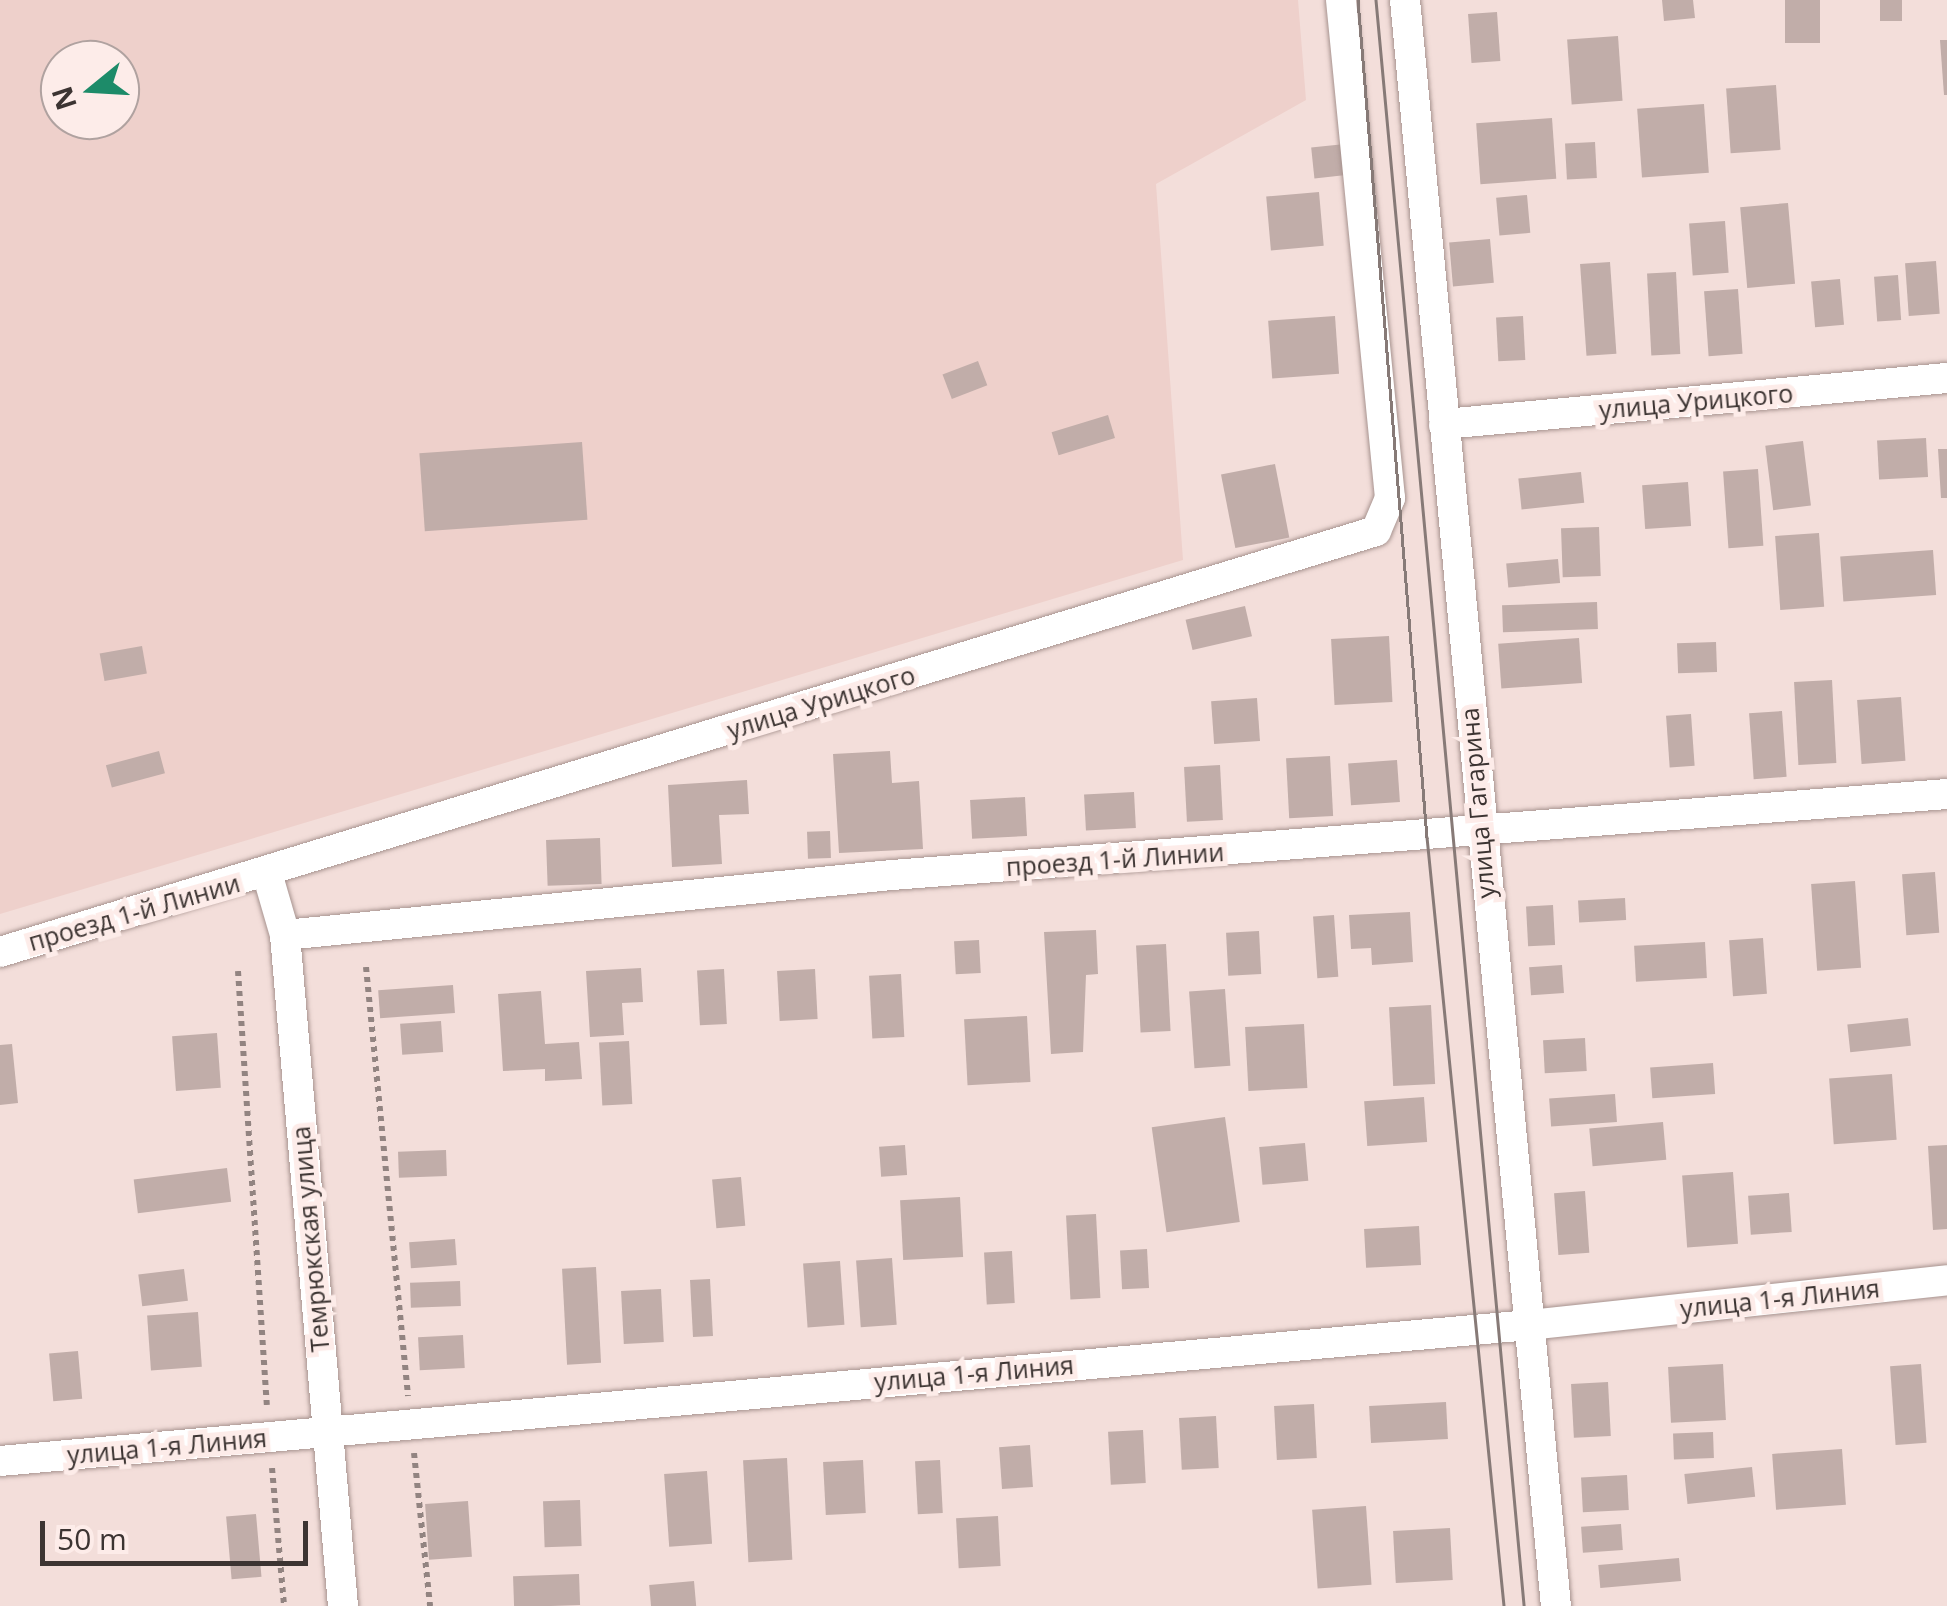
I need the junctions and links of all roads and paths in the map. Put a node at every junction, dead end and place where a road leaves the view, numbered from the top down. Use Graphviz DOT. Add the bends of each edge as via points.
graph roads {
  1 [pos="1341,0"];
  2 [pos="1405,0"];
  3 [pos="1947,378"];
  4 [pos="1444,424"];
  5 [pos="1947,794"];
  6 [pos="1479,834"];
  7 [pos="267,873"];
  8 [pos="284,934"];
  9 [pos="0,952"];
  10 [pos="366,967"];
  11 [pos="238,971"];
  12 [pos="1947,1280"];
  13 [pos="1529,1326"];
  14 [pos="411,1423"];
  15 [pos="326,1432"];
  16 [pos="269,1436"];
  17 [pos="0,1462"];
  18 [pos="284,1606"];
  19 [pos="343,1606"];
  20 [pos="430,1606"];
  21 [pos="1556,1606"];
  1 -- 7 [label="street, улица Урицкого" via="1390,498 1376,531"];
  2 -- 4 [label="street, улица Гагарина"];
  3 -- 4 [label="street, улица Урицкого"];
  4 -- 6 [label="street, улица Гагарина"];
  5 -- 6 [label="street, проезд 1-й Линии"];
  6 -- 8 [label="street, проезд 1-й Линии" via="892,875"];
  6 -- 13 [label="street, улица Гагарина"];
  7 -- 8 [label="street, Темрюкская улица"];
  7 -- 9 [label="street, проезд 1-й Линии"];
  8 -- 15 [label="street, Темрюкская улица"];
  10 -- 14 [label="path"];
  11 -- 16 [label="path"];
  12 -- 13 [label="street, улица 1-я Линия"];
  13 -- 14 [label="street, улица 1-я Линия"];
  13 -- 21 [label="street, улица Гагарина"];
  14 -- 15 [label="street, улица 1-я Линия"];
  14 -- 20 [label="path"];
  15 -- 16 [label="street, улица 1-я Линия"];
  15 -- 19 [label="street, Темрюкская улица"];
  16 -- 17 [label="street, улица 1-я Линия"];
  16 -- 18 [label="path"];
}
